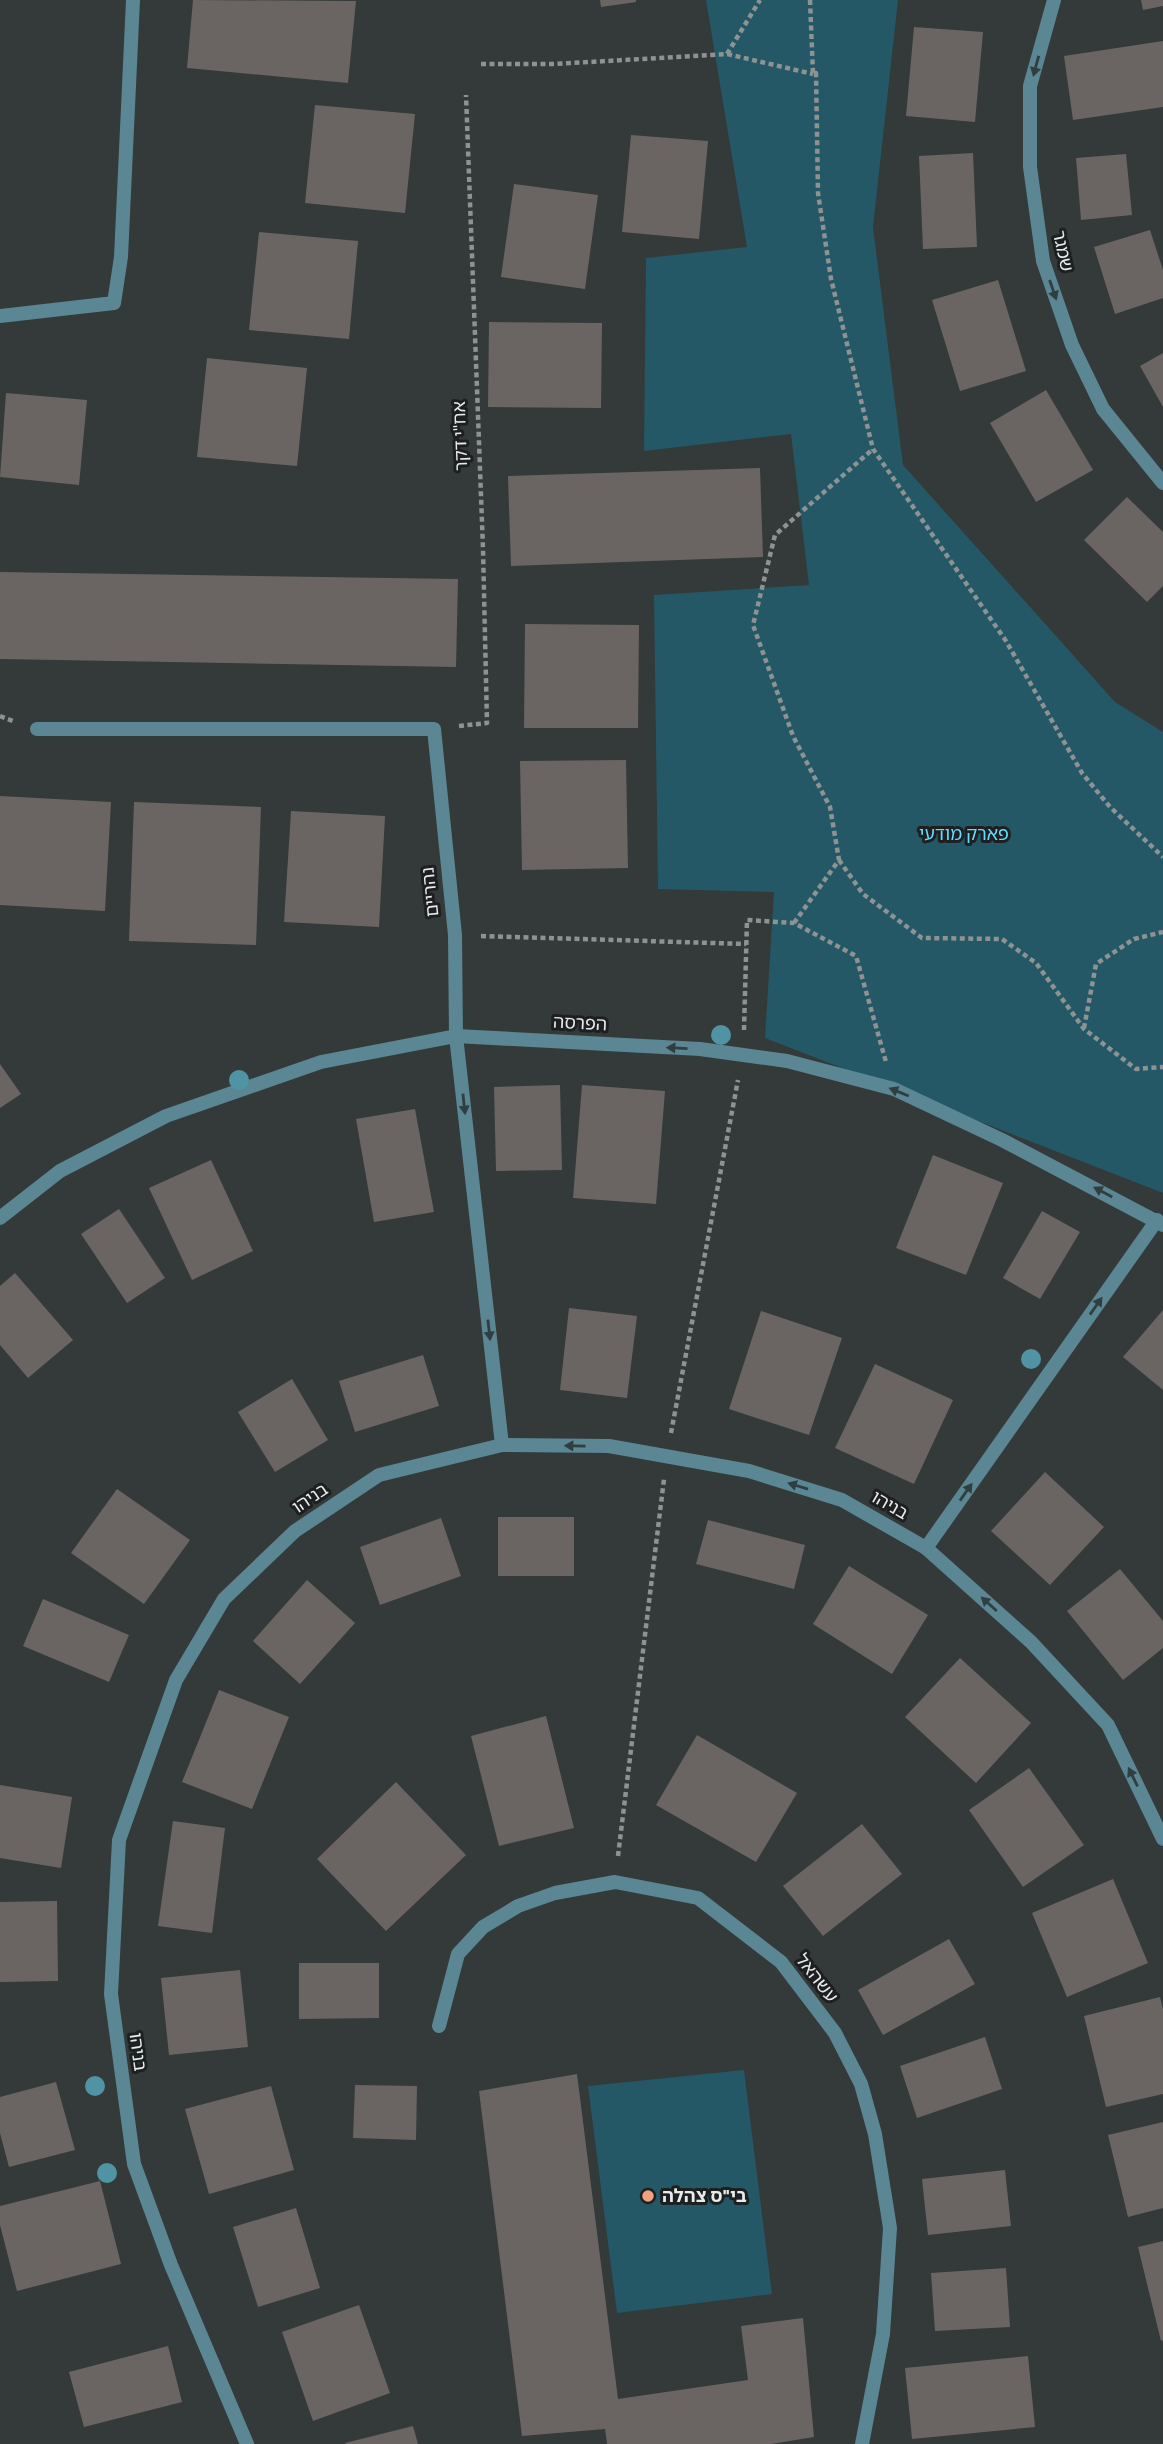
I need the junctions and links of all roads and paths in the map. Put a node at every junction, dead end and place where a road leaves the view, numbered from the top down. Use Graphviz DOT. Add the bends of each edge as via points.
graph roads {
  1 [pos="132,0"];
  2 [pos="760,0"];
  3 [pos="810,0"];
  4 [pos="1054,0"];
  5 [pos="727,54"];
  6 [pos="481,64"];
  7 [pos="813,74"];
  8 [pos="466,94"];
  9 [pos="0,316"];
  10 [pos="873,449"];
  11 [pos="1163,483"];
  12 [pos="37,729"];
  13 [pos="433,729"];
  14 [pos="1163,857"];
  15 [pos="839,860"];
  16 [pos="794,923"];
  17 [pos="1163,932"];
  18 [pos="454,935"];
  19 [pos="746,944"];
  20 [pos="1084,1029"];
  21 [pos="456,1036"];
  22 [pos="743,1055"];
  23 [pos="1163,1067"];
  24 [pos="894,1089"];
  25 [pos="0,1218"];
  26 [pos="1160,1223"];
  27 [pos="502,1445"];
  28 [pos="666,1457"];
  29 [pos="926,1548"];
  30 [pos="1163,1839"];
  31 [pos="615,1882"];
  32 [pos="439,2026"];
  33 [pos="247,2444"];
  34 [pos="862,2444"];
  1 -- 9 [label="street" via="121,257 114,303"];
  2 -- 5 [label="path"];
  3 -- 7 [label="path"];
  4 -- 11 [label="street, שמגר, one-way" via="1030,86 1030,167 1043,261 1072,345 1103,409"];
  5 -- 6 [label="path"];
  5 -- 7 [label="path"];
  7 -- 10 [label="path" via="818,193 831,279"];
  8 -- 13 [label="path, אח\"י דקר" via="487,723"];
  10 -- 14 [label="path" via="1006,641 1082,773"];
  10 -- 15 [label="path" via="775,535 752,625 793,736 830,807"];
  12 -- 13 [label="street"];
  13 -- 18 [label="street, נהריים"];
  15 -- 16 [label="path"];
  15 -- 20 [label="path" via="863,894 922,938 1002,939 1036,963"];
  16 -- 19 [label="path" via="747,920"];
  16 -- 24 [label="path" via="856,956"];
  17 -- 20 [label="path" via="1134,939 1096,964"];
  18 -- 19 [label="path"];
  18 -- 21 [label="street, נהריים"];
  19 -- 22 [label="path"];
  20 -- 23 [label="path" via="1136,1069"];
  22 -- 21 [label="street, הפרסה, one-way"];
  21 -- 25 [label="street, הפרסה" via="321,1062 166,1116 60,1171"];
  21 -- 27 [label="street, נהריים, one-way"];
  22 -- 24 [label="street, הפרסה" via="787,1061"];
  22 -- 28 [label="path"];
  26 -- 24 [label="street, הפרסה, one-way"];
  29 -- 26 [label="street, one-way"];
  28 -- 27 [label="street, בניהו, one-way" via="609,1447"];
  27 -- 33 [label="street, בניהו" via="379,1475 295,1531 224,1599 176,1681 119,1840 111,1994 134,2164"];
  29 -- 28 [label="street, בניהו, one-way" via="842,1500 749,1471"];
  28 -- 31 [label="path"];
  30 -- 29 [label="street, בניהו, one-way" via="1108,1725 1031,1642"];
  31 -- 32 [label="street, עשהאל" via="555,1893 518,1906 483,1927 458,1954"];
  31 -- 34 [label="street, עשהאל" via="698,1898 781,1962 835,2033 861,2084 875,2134 890,2228 883,2334"];
}
